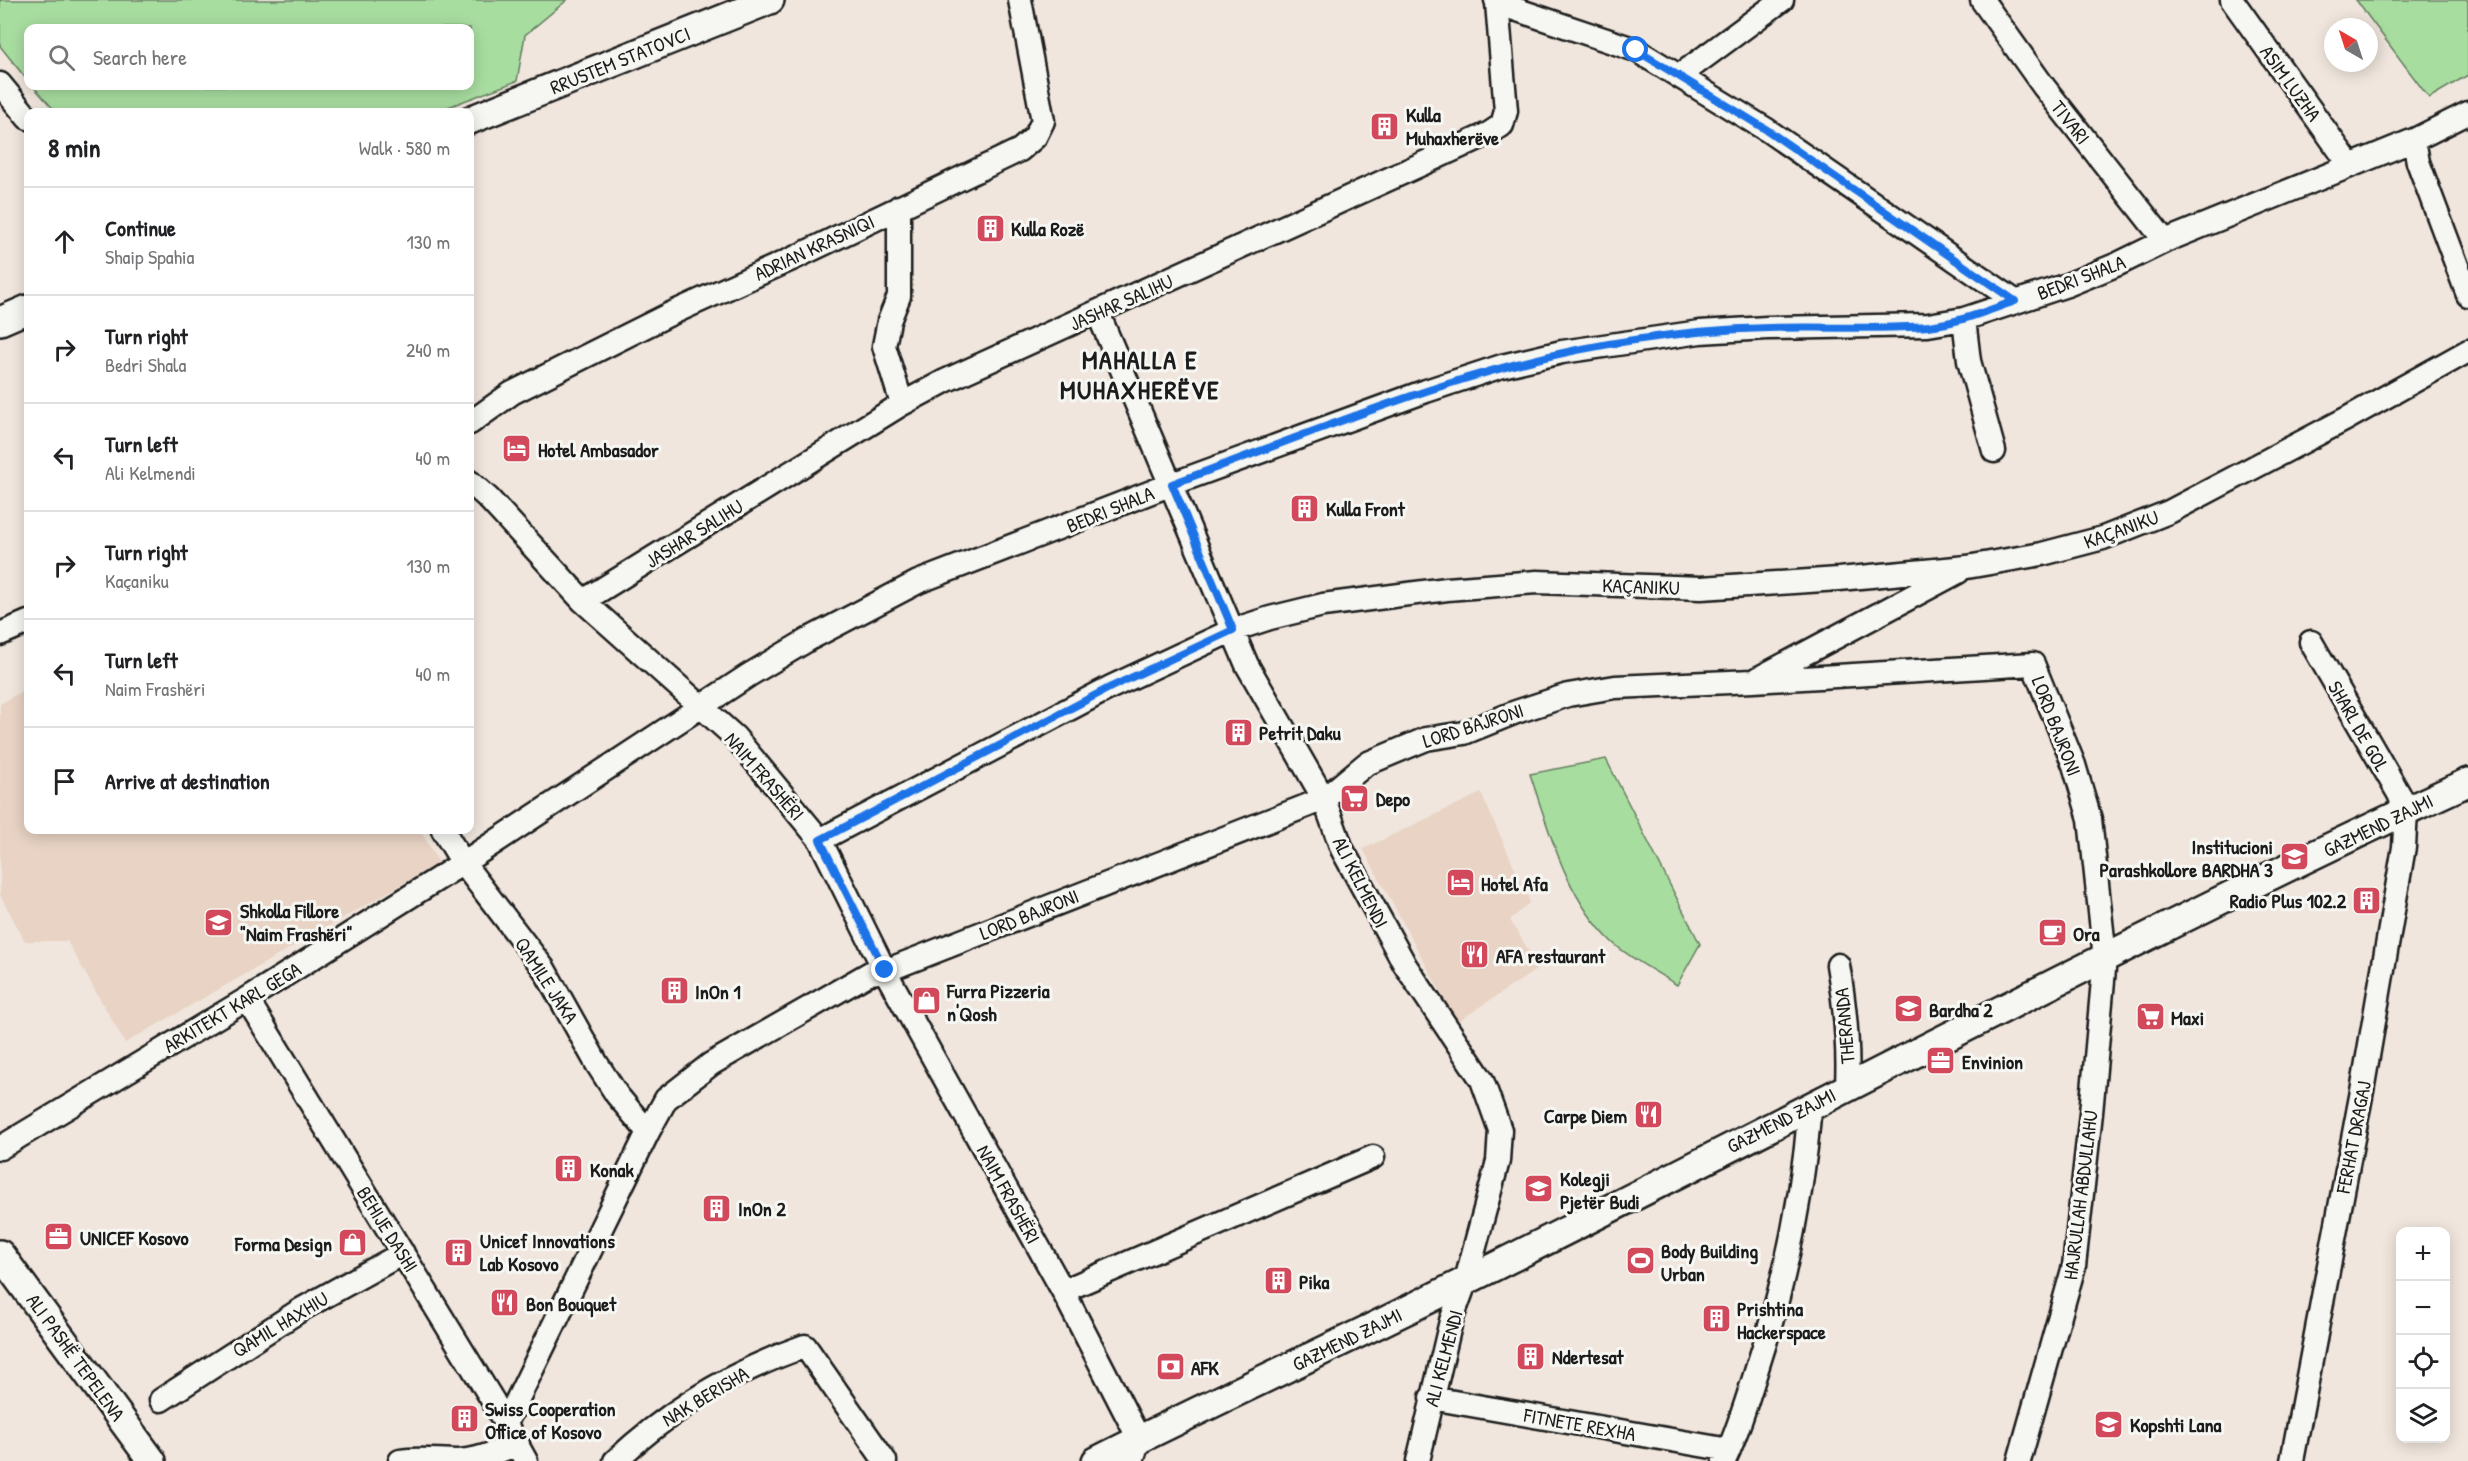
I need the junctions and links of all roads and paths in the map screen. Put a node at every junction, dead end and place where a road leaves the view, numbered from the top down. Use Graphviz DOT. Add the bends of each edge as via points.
graph roads {
  1 [pos="770,0"];
  2 [pos="1020,0"];
  3 [pos="1782,0"];
  4 [pos="1982,0"];
  5 [pos="2232,0"];
  6 [pos="1496,2"];
  7 [pos="1679,76"];
  8 [pos="0,84"];
  9 [pos="24,113"];
  10 [pos="2468,113"];
  11 [pos="474,118"];
  12 [pos="2414,140"];
  13 [pos="2350,165"];
  14 [pos="899,207"];
  15 [pos="2165,241"];
  16 [pos="2468,295"];
  17 [pos="2015,301"];
  18 [pos="24,311"];
  19 [pos="1098,313"];
  20 [pos="1964,319"];
  21 [pos="0,321"];
  22 [pos="2467,357"];
  23 [pos="902,404"];
  24 [pos="474,420"];
  25 [pos="1994,452"];
  26 [pos="1172,484"];
  27 [pos="474,486"];
  28 [pos="1967,567"];
  29 [pos="584,601"];
  30 [pos="24,624"];
  31 [pos="1233,630"];
  32 [pos="0,634"];
  33 [pos="2311,642"];
  34 [pos="1753,681"];
  35 [pos="699,707"];
  36 [pos="2468,782"];
  37 [pos="1324,799"];
  38 [pos="2406,811"];
  39 [pos="445,834"];
  40 [pos="820,840"];
  41 [pos="463,864"];
  42 [pos="2105,958"];
  43 [pos="1838,965"];
  44 [pos="885,970"];
  45 [pos="247,999"];
  46 [pos="1847,1086"];
  47 [pos="1810,1106"];
  48 [pos="648,1132"];
  49 [pos="0,1148"];
  50 [pos="1373,1157"];
  51 [pos="403,1253"];
  52 [pos="0,1254"];
  53 [pos="1466,1280"];
  54 [pos="1063,1291"];
  55 [pos="1431,1398"];
  56 [pos="161,1400"];
  57 [pos="506,1423"];
  58 [pos="1136,1450"];
  59 [pos="522,1452"];
  60 [pos="1727,1455"];
  61 [pos="152,1461"];
  62 [pos="400,1461"];
  63 [pos="615,1461"];
  64 [pos="885,1461"];
  65 [pos="1096,1461"];
  66 [pos="1418,1461"];
  67 [pos="2019,1461"];
  68 [pos="2292,1461"];
  1 -- 11 [label="street, RRUSTEM STATOVCI"];
  2 -- 14 [label="street, ADRIAN KRASNIQI" via="1043,121 1035,137 1020,150"];
  3 -- 7 [label="street"];
  4 -- 15 [label="street, TIVARI" via="2044,87"];
  5 -- 13 [label="street, ASIM LUZHA"];
  6 -- 7 [label="street" via="1636,50"];
  6 -- 19 [label="street, JASHAR SALIHU" via="1506,111 1502,125"];
  7 -- 17 [label="street" via="1767,130"];
  8 -- 9 [label="street"];
  10 -- 12 [label="street, BEDRI SHALA"];
  12 -- 13 [label="street, BEDRI SHALA"];
  12 -- 16 [label="street" via="2418,162"];
  13 -- 15 [label="street, BEDRI SHALA"];
  14 -- 23 [label="street" via="899,296 884,345"];
  14 -- 24 [label="street, ADRIAN KRASNIQI" via="522,388"];
  15 -- 17 [label="street, BEDRI SHALA" via="2067,285"];
  17 -- 20 [label="street, BEDRI SHALA"];
  18 -- 21 [label="street"];
  19 -- 23 [label="street, JASHAR SALIHU"];
  19 -- 26 [label="street, ALI KELMENDI"];
  20 -- 25 [label="street" via="1968,361"];
  20 -- 26 [label="street, BEDRI SHALA" via="1929,326 1700,332 1562,352 1502,366 1426,391"];
  22 -- 28 [label="street, KAÇANIKU" via="2169,512 2103,538"];
  23 -- 29 [label="street, JASHAR SALIHU"];
  26 -- 31 [label="street, ALI KELMENDI"];
  26 -- 35 [label="street, BEDRI SHALA" via="918,582 811,638"];
  27 -- 29 [label="street, NAIM FRASHËRI"];
  28 -- 31 [label="street, KAÇANIKU" via="1701,588 1537,582 1447,589 1323,605"];
  28 -- 34 [label="street, LORD BAJRONI"];
  29 -- 35 [label="street, NAIM FRASHËRI"];
  30 -- 32 [label="street"];
  31 -- 37 [label="street, ALI KELMENDI" via="1247,665"];
  31 -- 40 [label="street, KAÇANIKU" via="1111,687"];
  33 -- 38 [label="street, SHARL DE GOL"];
  34 -- 37 [label="street, LORD BAJRONI" via="1615,687 1568,695 1464,733 1426,739 1366,764"];
  34 -- 42 [label="street, LORD BAJRONI" via="2033,664 2074,765 2091,819"];
  35 -- 40 [label="street, NAIM FRASHËRI" via="735,737"];
  35 -- 41 [label="street, BEDRI SHALA"];
  36 -- 38 [label="street, GAZMEND ZAJMI"];
  37 -- 44 [label="street, LORD BAJRONI"];
  37 -- 53 [label="street, ALI KELMENDI" via="1342,849 1390,940 1482,1080 1500,1130 1498,1161"];
  38 -- 42 [label="street, GAZMEND ZAJMI"];
  38 -- 68 [label="street, FERHAT DRAGAJ" via="2404,847 2362,1091"];
  39 -- 41 [label="street, QAMILE JAKA"];
  40 -- 44 [label="street, NAIM FRASHËRI"];
  41 -- 45 [label="street, ARKITEKT KARL GEGA"];
  41 -- 48 [label="street, QAMILE JAKA" via="544,969 597,1064"];
  42 -- 46 [label="street, GAZMEND ZAJMI"];
  42 -- 67 [label="street, HAJRULLAH ABDULLAHU" via="2074,1266"];
  43 -- 46 [label="street, THERANDA" via="1846,1015"];
  44 -- 48 [label="street, LORD BAJRONI" via="870,974 711,1064 666,1099"];
  44 -- 54 [label="street, NAIM FRASHËRI"];
  45 -- 49 [label="street, ARKITEKT KARL GEGA"];
  45 -- 51 [label="street, BEHIJE DASHI"];
  46 -- 47 [label="street, GAZMEND ZAJMI"];
  47 -- 53 [label="street, GAZMEND ZAJMI"];
  47 -- 60 [label="street" via="1795,1229 1773,1322"];
  48 -- 57 [label="street, LORD BAJRONI"];
  50 -- 54 [label="street"];
  51 -- 56 [label="street, QAMIL HAXHIU" via="302,1309"];
  51 -- 57 [label="street, BEHIJE DASHI"];
  52 -- 61 [label="street, ALI PASHË TEPELENA"];
  53 -- 55 [label="street, ALI KELMENDI"];
  53 -- 58 [label="street, GAZMEND ZAJMI"];
  54 -- 58 [label="street, NAIM FRASHËRI"];
  55 -- 60 [label="street, FITNETE REXHA"];
  55 -- 66 [label="street, ALI KELMENDI"];
  57 -- 59 [label="street, BEHIJE DASHI"];
  58 -- 65 [label="street, GAZMEND ZAJMI"];
  59 -- 62 [label="street" via="459,1461"];
  63 -- 64 [label="street, NAK BERISHA" via="660,1422 707,1390 768,1359 805,1346"];
}
